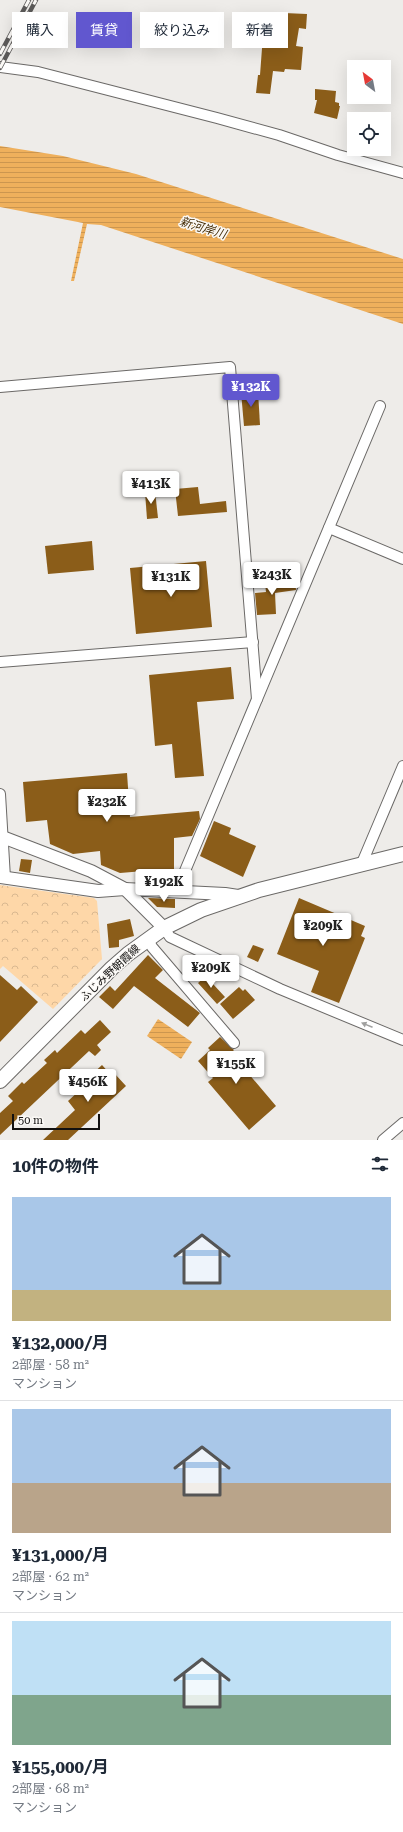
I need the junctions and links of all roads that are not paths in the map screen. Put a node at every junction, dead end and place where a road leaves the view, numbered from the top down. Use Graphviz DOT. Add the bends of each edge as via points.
graph roads {
  1 [pos="0,67"];
  2 [pos="403,173"];
  3 [pos="0,387"];
  4 [pos="380,406"];
  5 [pos="329,528"];
  6 [pos="403,559"];
  7 [pos="253,642"];
  8 [pos="0,662"];
  9 [pos="257,699"];
  10 [pos="403,766"];
  11 [pos="0,794"];
  12 [pos="1,837"];
  13 [pos="403,854"];
  14 [pos="362,863"];
  15 [pos="3,878"];
  16 [pos="124,889"];
  17 [pos="178,891"];
  18 [pos="238,896"];
  19 [pos="164,928"];
  20 [pos="148,939"];
  21 [pos="403,1040"];
  22 [pos="234,1043"];
  23 [pos="0,1081"];
  24 [pos="403,1123"];
  25 [pos="383,1140"];
  1 -- 2 [label="street" via="38,72 224,120"];
  3 -- 7 [label="street" via="230,367"];
  4 -- 5 [label="street"];
  5 -- 6 [label="street"];
  5 -- 9 [label="street"];
  7 -- 8 [label="street"];
  7 -- 9 [label="street"];
  9 -- 17 [label="street"];
  10 -- 14 [label="street"];
  11 -- 12 [label="street"];
  12 -- 15 [label="street"];
  12 -- 16 [label="street" via="91,872"];
  13 -- 14 [label="main road, ふじみ野朝霞線"];
  14 -- 18 [label="main road, ふじみ野朝霞線"];
  15 -- 16 [label="street" via="98,891"];
  16 -- 17 [label="street"];
  16 -- 19 [label="street"];
  17 -- 18 [label="street"];
  18 -- 19 [label="main road, ふじみ野朝霞線"];
  19 -- 20 [label="main road, ふじみ野朝霞線"];
  21 -- 19 [label="street, one-way" via="280,989 170,937"];
  20 -- 22 [label="street" via="152,947"];
  20 -- 23 [label="main road, ふじみ野朝霞線" via="112,968"];
  24 -- 25 [label="street"];
}
